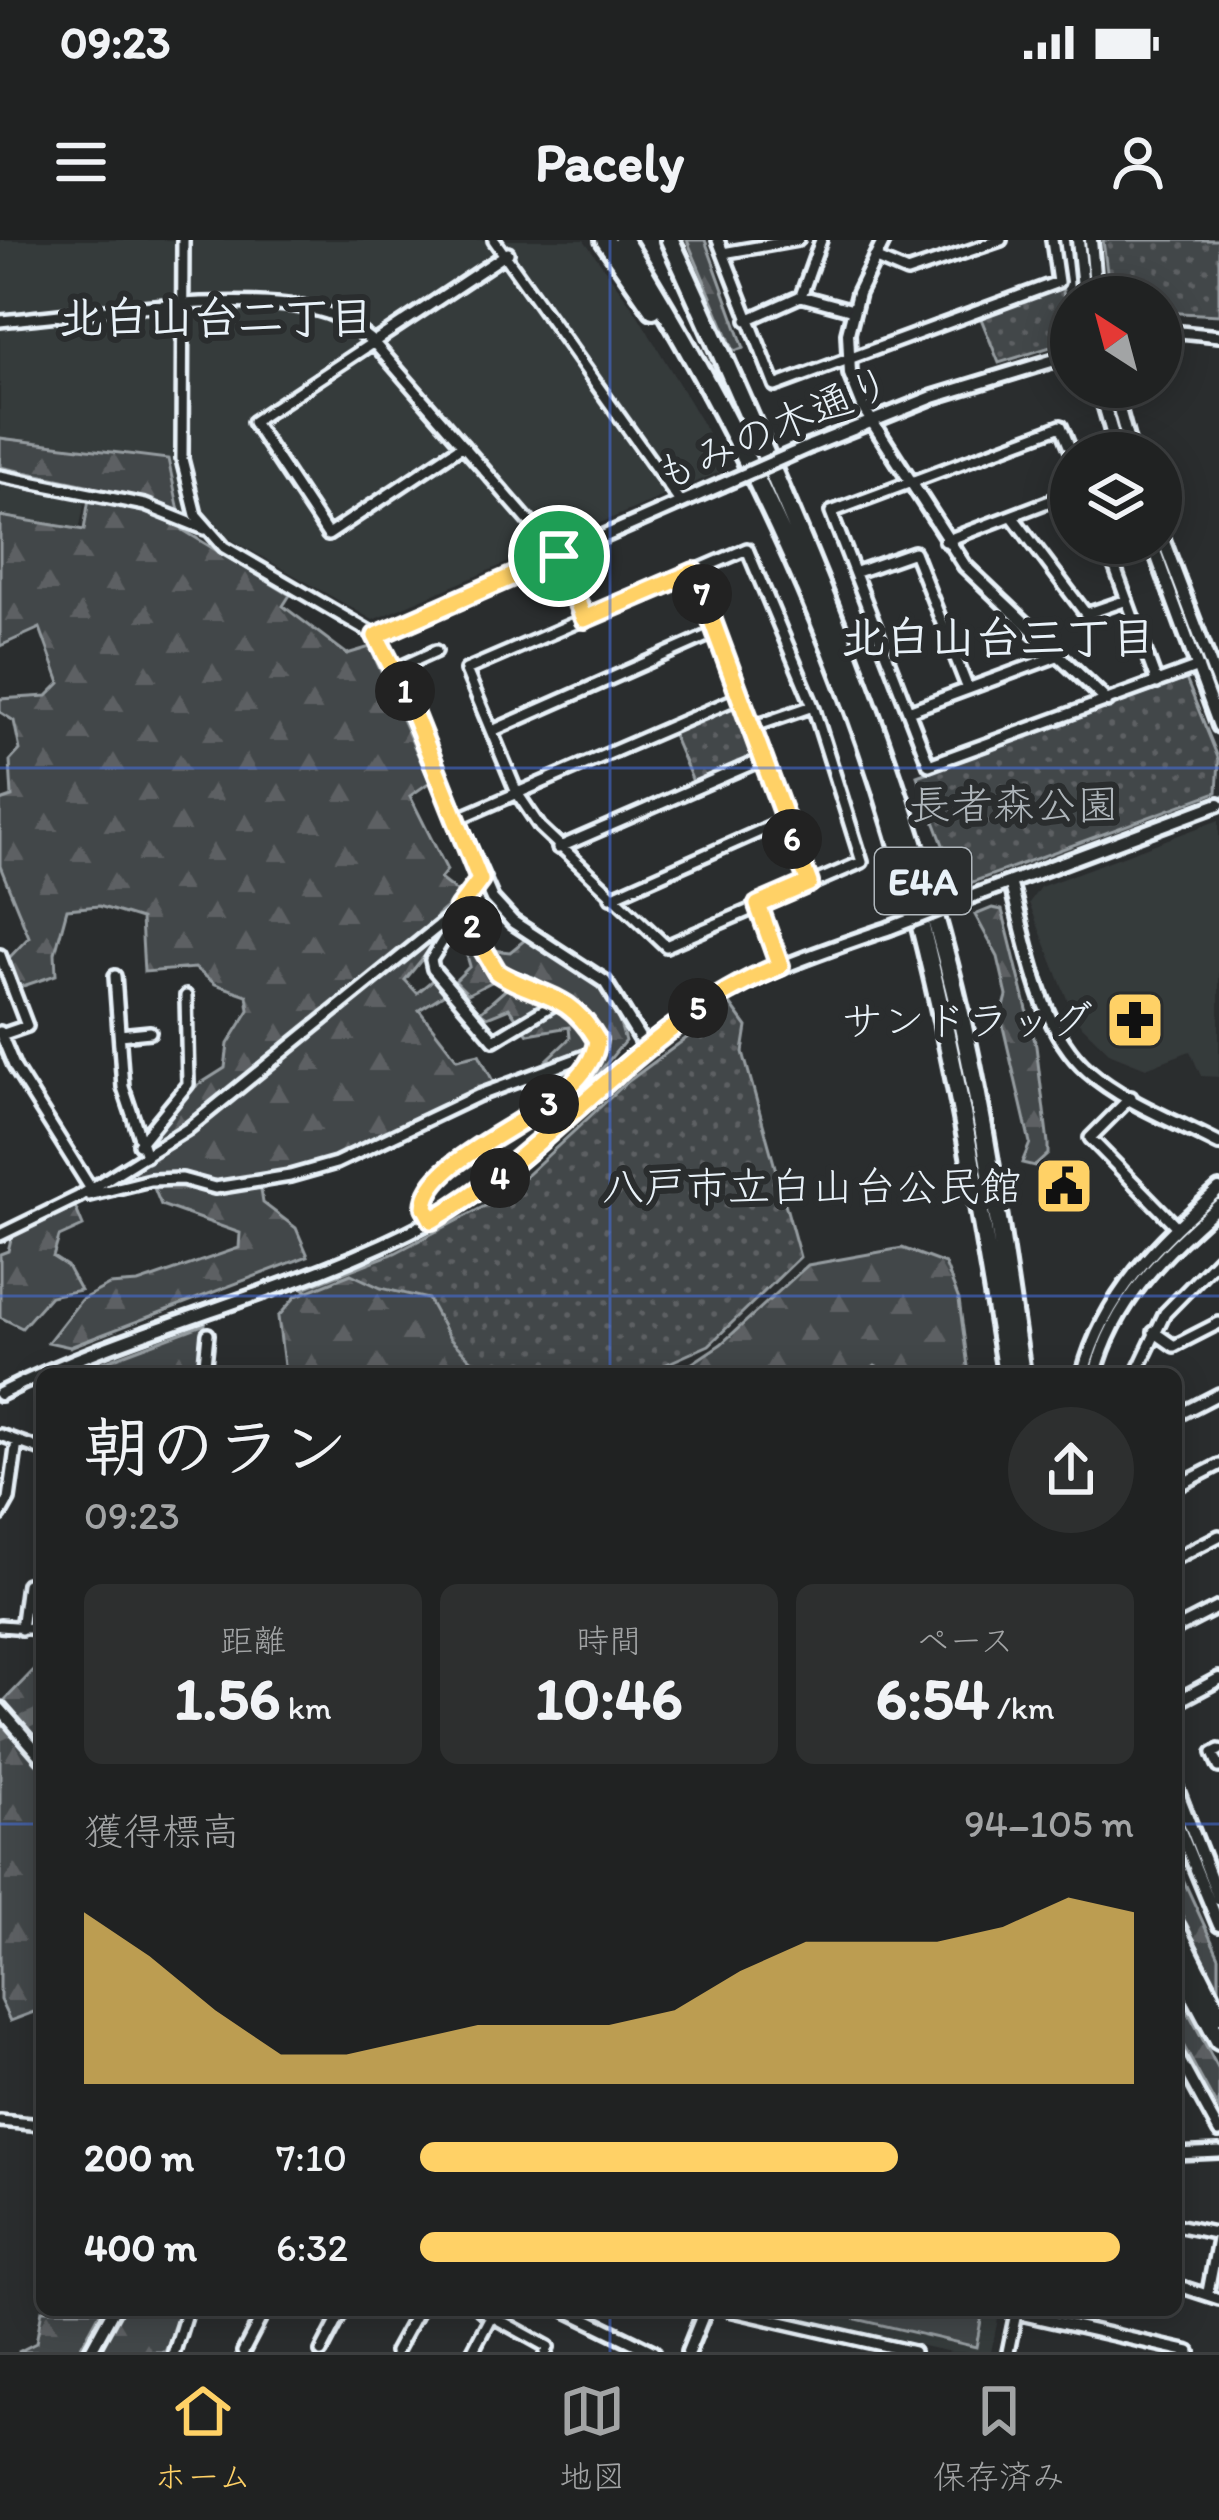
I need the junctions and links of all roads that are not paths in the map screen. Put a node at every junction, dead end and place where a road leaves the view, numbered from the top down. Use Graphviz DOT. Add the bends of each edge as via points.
graph roads {
  1 [pos="183,240"];
  2 [pos="494,240"];
  3 [pos="605,240"];
  4 [pos="623,240"];
  5 [pos="660,240"];
  6 [pos="670,240"];
  7 [pos="718,240"];
  8 [pos="798,240"];
  9 [pos="821,240"];
  10 [pos="884,240"];
  11 [pos="1000,240"];
  12 [pos="1052,240"];
  13 [pos="1078,240"];
  14 [pos="1091,240"];
  15 [pos="972,245"];
  16 [pos="508,253"];
  17 [pos="723,253"];
  18 [pos="874,258"];
  19 [pos="1082,276"];
  20 [pos="1094,276"];
  21 [pos="801,296"];
  22 [pos="183,305"];
  23 [pos="853,310"];
  24 [pos="746,320"];
  25 [pos="0,321"];
  26 [pos="1182,332"];
  27 [pos="1219,336"];
  28 [pos="374,343"];
  29 [pos="848,359"];
  30 [pos="1050,363"];
  31 [pos="744,410"];
  32 [pos="870,420"];
  33 [pos="1063,432"];
  34 [pos="463,446"];
  35 [pos="737,448"];
  36 [pos="0,476"];
  37 [pos="908,482"];
  38 [pos="1050,501"];
  39 [pos="680,502"];
  40 [pos="1012,515"];
  41 [pos="205,529"];
  42 [pos="946,541"];
  43 [pos="559,556"];
  44 [pos="1114,564"];
  45 [pos="1160,564"];
  46 [pos="1172,564"];
  47 [pos="694,572"];
  48 [pos="856,572"];
  49 [pos="1127,600"];
  50 [pos="584,619"];
  51 [pos="716,632"];
  52 [pos="376,636"];
  53 [pos="436,651"];
  54 [pos="1057,656"];
  55 [pos="1198,668"];
  56 [pos="394,670"];
  57 [pos="1157,682"];
  58 [pos="1219,687"];
  59 [pos="968,688"];
  60 [pos="740,697"];
  61 [pos="1107,701"];
  62 [pos="813,706"];
  63 [pos="911,710"];
  64 [pos="1219,726"];
  65 [pos="752,728"];
  66 [pos="492,731"];
  67 [pos="763,759"];
  68 [pos="517,793"];
  69 [pos="1219,804"];
  70 [pos="455,820"];
  71 [pos="785,820"];
  72 [pos="558,848"];
  73 [pos="480,880"];
  74 [pos="1010,882"];
  75 [pos="809,883"];
  76 [pos="611,897"];
  77 [pos="758,905"];
  78 [pos="458,910"];
  79 [pos="0,955"];
  80 [pos="780,966"];
  81 [pos="115,976"];
  82 [pos="186,996"];
  83 [pos="559,1000"];
  84 [pos="150,1032"];
  85 [pos="0,1033"];
  86 [pos="120,1035"];
  87 [pos="645,1047"];
  88 [pos="596,1052"];
  89 [pos="1131,1097"];
  90 [pos="1219,1144"];
  91 [pos="142,1149"];
  92 [pos="91,1189"];
  93 [pos="1219,1189"];
  94 [pos="78,1197"];
  95 [pos="1219,1205"];
  96 [pos="432,1220"];
  97 [pos="1176,1226"];
  98 [pos="0,1235"];
  99 [pos="1219,1258"];
  100 [pos="1219,1323"];
  101 [pos="1154,1332"];
  102 [pos="208,1334"];
  103 [pos="64,1368"];
  104 [pos="205,1368"];
  105 [pos="1006,1368"];
  106 [pos="1020,1368"];
  107 [pos="1085,1368"];
  108 [pos="1097,1368"];
  109 [pos="1139,1368"];
  110 [pos="36,1379"];
  111 [pos="0,1394"];
  112 [pos="1219,1394"];
  113 [pos="1182,1414"];
  114 [pos="0,1436"];
  115 [pos="17,1441"];
  116 [pos="36,1448"];
  117 [pos="1219,1465"];
  118 [pos="1182,1484"];
  119 [pos="0,1515"];
  120 [pos="1219,1536"];
  121 [pos="1182,1555"];
  122 [pos="27,1584"];
  123 [pos="1219,1606"];
  124 [pos="0,1626"];
  125 [pos="1182,1626"];
  126 [pos="21,1629"];
  127 [pos="36,1629"];
  128 [pos="1219,1679"];
  129 [pos="1182,1699"];
  130 [pos="0,1708"];
  131 [pos="36,1750"];
  132 [pos="1219,1750"];
  133 [pos="1219,1767"];
  134 [pos="1182,1803"];
  135 [pos="1182,1836"];
  136 [pos="1219,1899"];
  137 [pos="1219,1925"];
  138 [pos="1182,1941"];
  139 [pos="1182,1970"];
  140 [pos="1219,2014"];
  141 [pos="1219,2040"];
  142 [pos="1182,2067"];
  143 [pos="0,2121"];
  144 [pos="36,2124"];
  145 [pos="1219,2132"];
  146 [pos="1219,2152"];
  147 [pos="1182,2154"];
  148 [pos="1182,2226"];
  149 [pos="1182,2286"];
  150 [pos="1208,2292"];
  151 [pos="1219,2300"];
  152 [pos="109,2316"];
  153 [pos="186,2316"];
  154 [pos="262,2316"];
  155 [pos="340,2316"];
  156 [pos="415,2316"];
  157 [pos="485,2316"];
  158 [pos="491,2316"];
  159 [pos="579,2316"];
  160 [pos="703,2316"];
  161 [pos="755,2316"];
  162 [pos="1015,2316"];
  163 [pos="1029,2316"];
  164 [pos="90,2352"];
  165 [pos="174,2352"];
  166 [pos="244,2352"];
  167 [pos="321,2352"];
  168 [pos="395,2352"];
  169 [pos="472,2352"];
  170 [pos="546,2352"];
  171 [pos="653,2352"];
  172 [pos="688,2352"];
  173 [pos="913,2352"];
  174 [pos="1008,2352"];
  175 [pos="1190,2352"];
  1 -- 22 [label="street"];
  2 -- 16 [label="street"];
  3 -- 35 [label="highway"];
  4 -- 35 [label="highway"];
  5 -- 31 [label="highway"];
  6 -- 31 [label="highway"];
  7 -- 17 [label="street"];
  8 -- 17 [label="street"];
  9 -- 21 [label="street"];
  10 -- 18 [label="street"];
  11 -- 15 [label="street"];
  12 -- 29 [label="street" via="1058,282"];
  13 -- 19 [label="street"];
  14 -- 20 [label="street"];
  15 -- 18 [label="street" via="907,272"];
  16 -- 28 [label="street"];
  16 -- 39 [label="street"];
  17 -- 24 [label="street"];
  18 -- 23 [label="street"];
  21 -- 23 [label="street"];
  21 -- 24 [label="street"];
  22 -- 25 [label="street"];
  22 -- 28 [label="street" via="306,308"];
  22 -- 41 [label="street" via="183,477"];
  23 -- 29 [label="street"];
  24 -- 29 [label="street" via="775,386"];
  26 -- 27 [label="street"];
  28 -- 34 [label="street"];
  28 -- 34 [label="street" via="253,422 328,535"];
  29 -- 32 [label="street"];
  30 -- 32 [label="street, もみの木通り"];
  31 -- 106 [label="highway, E4A" via="858,686 927,892 985,1134"];
  32 -- 37 [label="street"];
  32 -- 39 [label="street, もみの木通り, bridge"];
  33 -- 37 [label="street" via="1061,426"];
  34 -- 43 [label="street"];
  35 -- 105 [label="highway, E4A" via="845,690 901,851"];
  36 -- 41 [label="street" via="146,505"];
  37 -- 42 [label="street"];
  37 -- 48 [label="street" via="831,512"];
  38 -- 40 [label="street"];
  39 -- 43 [label="street, もみの木通り"];
  40 -- 42 [label="street"];
  40 -- 49 [label="street" via="1086,614"];
  41 -- 52 [label="street"];
  42 -- 54 [label="street" via="991,597"];
  43 -- 50 [label="street"];
  43 -- 52 [label="street, もみの木通り"];
  44 -- 49 [label="street"];
  45 -- 55 [label="street"];
  46 -- 58 [label="street"];
  47 -- 50 [label="street"];
  47 -- 51 [label="street"];
  47 -- 62 [label="street" via="747,548"];
  48 -- 59 [label="street" via="914,552"];
  48 -- 63 [label="street"];
  49 -- 57 [label="street"];
  50 -- 66 [label="street" via="466,670"];
  51 -- 60 [label="street"];
  51 -- 66 [label="street"];
  52 -- 56 [label="street"];
  53 -- 56 [label="street"];
  54 -- 59 [label="street"];
  54 -- 61 [label="street"];
  55 -- 57 [label="street"];
  55 -- 64 [label="street"];
  56 -- 70 [label="street"];
  57 -- 61 [label="street"];
  59 -- 63 [label="street"];
  60 -- 65 [label="street"];
  60 -- 68 [label="street"];
  61 -- 63 [label="street" via="929,765"];
  62 -- 65 [label="street"];
  62 -- 75 [label="street" via="862,862"];
  65 -- 67 [label="street"];
  66 -- 68 [label="street"];
  67 -- 71 [label="street"];
  67 -- 72 [label="street"];
  68 -- 70 [label="street"];
  68 -- 72 [label="street"];
  69 -- 74 [label="street"];
  70 -- 73 [label="street"];
  71 -- 75 [label="street"];
  71 -- 76 [label="street"];
  72 -- 76 [label="street"];
  73 -- 78 [label="street"];
  73 -- 87 [label="street" via="513,922 605,982"];
  74 -- 80 [label="street, bridge"];
  74 -- 89 [label="street" via="1056,1031 1092,1075"];
  75 -- 77 [label="street"];
  76 -- 77 [label="street" via="666,946"];
  77 -- 80 [label="street"];
  78 -- 83 [label="street" via="497,972"];
  78 -- 83 [label="street" via="433,969 488,1039"];
  78 -- 91 [label="street" via="291,1049"];
  79 -- 85 [label="street" via="27,1026"];
  80 -- 87 [label="street" via="730,988"];
  81 -- 86 [label="street"];
  82 -- 91 [label="street" via="188,1084"];
  83 -- 88 [label="street" via="588,1024"];
  84 -- 86 [label="street"];
  85 -- 92 [label="street"];
  86 -- 91 [label="street" via="123,1087"];
  87 -- 96 [label="street" via="531,1154"];
  88 -- 94 [label="street" via="290,1177 214,1188 150,1180"];
  88 -- 96 [label="street" via="554,1101 429,1190"];
  89 -- 90 [label="street"];
  89 -- 97 [label="street" via="1090,1138"];
  91 -- 92 [label="street"];
  92 -- 94 [label="street"];
  93 -- 97 [label="street"];
  94 -- 98 [label="street"];
  95 -- 108 [label="street" via="1146,1274"];
  96 -- 103 [label="street"];
  97 -- 107 [label="street" via="1121,1289"];
  99 -- 101 [label="street"];
  100 -- 101 [label="street" via="1174,1346"];
  101 -- 109 [label="street"];
  102 -- 104 [label="street"];
  110 -- 111 [label="street"];
  112 -- 113 [label="street"];
  114 -- 115 [label="street"];
  115 -- 116 [label="street"];
  115 -- 119 [label="street"];
  117 -- 118 [label="street"];
  120 -- 121 [label="street"];
  122 -- 126 [label="street"];
  123 -- 125 [label="street"];
  124 -- 126 [label="street"];
  126 -- 127 [label="street"];
  128 -- 129 [label="street"];
  130 -- 131 [label="street"];
  132 -- 133 [label="street"];
  134 -- 136 [label="street"];
  135 -- 137 [label="street"];
  138 -- 140 [label="highway"];
  139 -- 141 [label="highway"];
  142 -- 145 [label="street"];
  143 -- 144 [label="street"];
  146 -- 147 [label="street"];
  148 -- 150 [label="street" via="1219,2234"];
  149 -- 150 [label="street"];
  150 -- 151 [label="street"];
  152 -- 164 [label="street"];
  153 -- 165 [label="street"];
  154 -- 166 [label="street"];
  155 -- 167 [label="street"];
  156 -- 168 [label="street"];
  157 -- 169 [label="street"];
  158 -- 170 [label="street"];
  159 -- 171 [label="street"];
  160 -- 172 [label="street"];
  161 -- 173 [label="street"];
  162 -- 174 [label="street"];
  163 -- 175 [label="street"];
}
